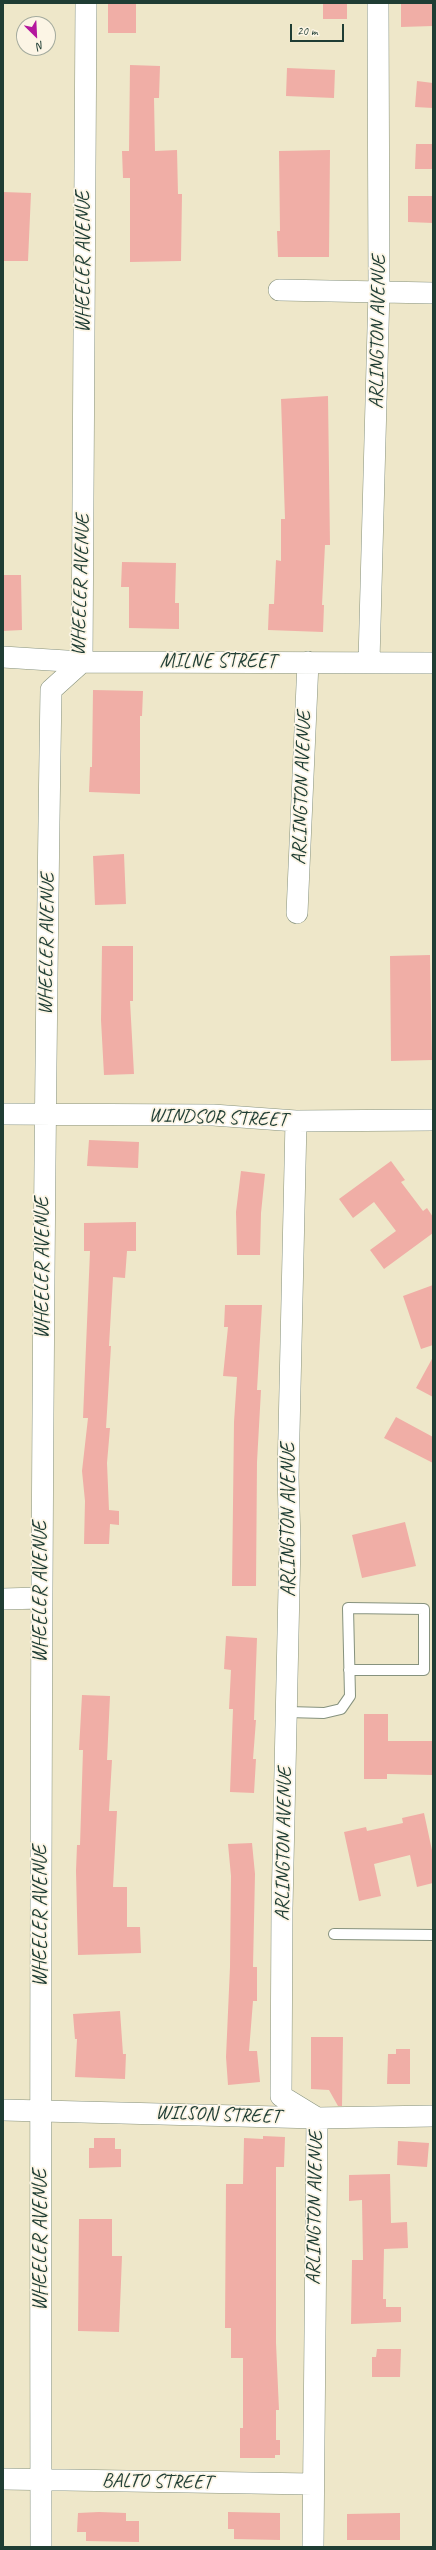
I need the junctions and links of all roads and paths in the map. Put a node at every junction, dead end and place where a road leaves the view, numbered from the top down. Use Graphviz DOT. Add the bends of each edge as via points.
graph roads {
  1 [pos="86,3"];
  2 [pos="378,3"];
  3 [pos="280,290"];
  4 [pos="379,291"];
  5 [pos="433,293"];
  6 [pos="3,657"];
  7 [pos="369,661"];
  8 [pos="82,662"];
  9 [pos="308,662"];
  10 [pos="433,662"];
  11 [pos="297,913"];
  12 [pos="3,1114"];
  13 [pos="44,1115"];
  14 [pos="433,1120"];
  15 [pos="296,1121"];
  16 [pos="40,1598"];
  17 [pos="3,1599"];
  18 [pos="349,1670"];
  19 [pos="288,1712"];
  20 [pos="334,1934"];
  21 [pos="433,1935"];
  22 [pos="3,2110"];
  23 [pos="41,2110"];
  24 [pos="433,2116"];
  25 [pos="317,2118"];
  26 [pos="3,2479"];
  27 [pos="41,2481"];
  28 [pos="312,2484"];
  29 [pos="41,2547"];
  30 [pos="313,2547"];
  1 -- 8 [label="street, WHEELER AVENUE"];
  2 -- 4 [label="street, ARLINGTON AVENUE"];
  3 -- 4 [label="street"];
  4 -- 5 [label="street"];
  4 -- 7 [label="street, ARLINGTON AVENUE"];
  6 -- 8 [label="street, MILNE STREET"];
  7 -- 9 [label="street, MILNE STREET"];
  7 -- 10 [label="street, MILNE STREET"];
  8 -- 9 [label="street, MILNE STREET"];
  8 -- 13 [label="street, WHEELER AVENUE" via="51,690"];
  9 -- 11 [label="street, ARLINGTON AVENUE"];
  12 -- 13 [label="street, WINDSOR STREET"];
  13 -- 15 [label="street, WINDSOR STREET" via="213,1115"];
  13 -- 16 [label="street, WHEELER AVENUE"];
  14 -- 15 [label="street, WINDSOR STREET"];
  15 -- 19 [label="street, ARLINGTON AVENUE" via="289,1470"];
  16 -- 17 [label="street"];
  16 -- 23 [label="street, WHEELER AVENUE"];
  18 -- 18 [label="lane" via="348,1608 424,1609 424,1670"];
  18 -- 19 [label="lane" via="350,1696 341,1709 324,1713"];
  19 -- 25 [label="street, ARLINGTON AVENUE" via="282,1908 281,2096"];
  20 -- 21 [label="lane"];
  22 -- 23 [label="street, WILSON STREET"];
  23 -- 25 [label="street, WILSON STREET"];
  23 -- 27 [label="street, WHEELER AVENUE"];
  24 -- 25 [label="street, WILSON STREET"];
  25 -- 28 [label="street, ARLINGTON AVENUE"];
  26 -- 27 [label="street, BALTO STREET"];
  27 -- 28 [label="street, BALTO STREET"];
  27 -- 29 [label="street, WHEELER AVENUE"];
  28 -- 30 [label="street, ARLINGTON AVENUE"];
}
